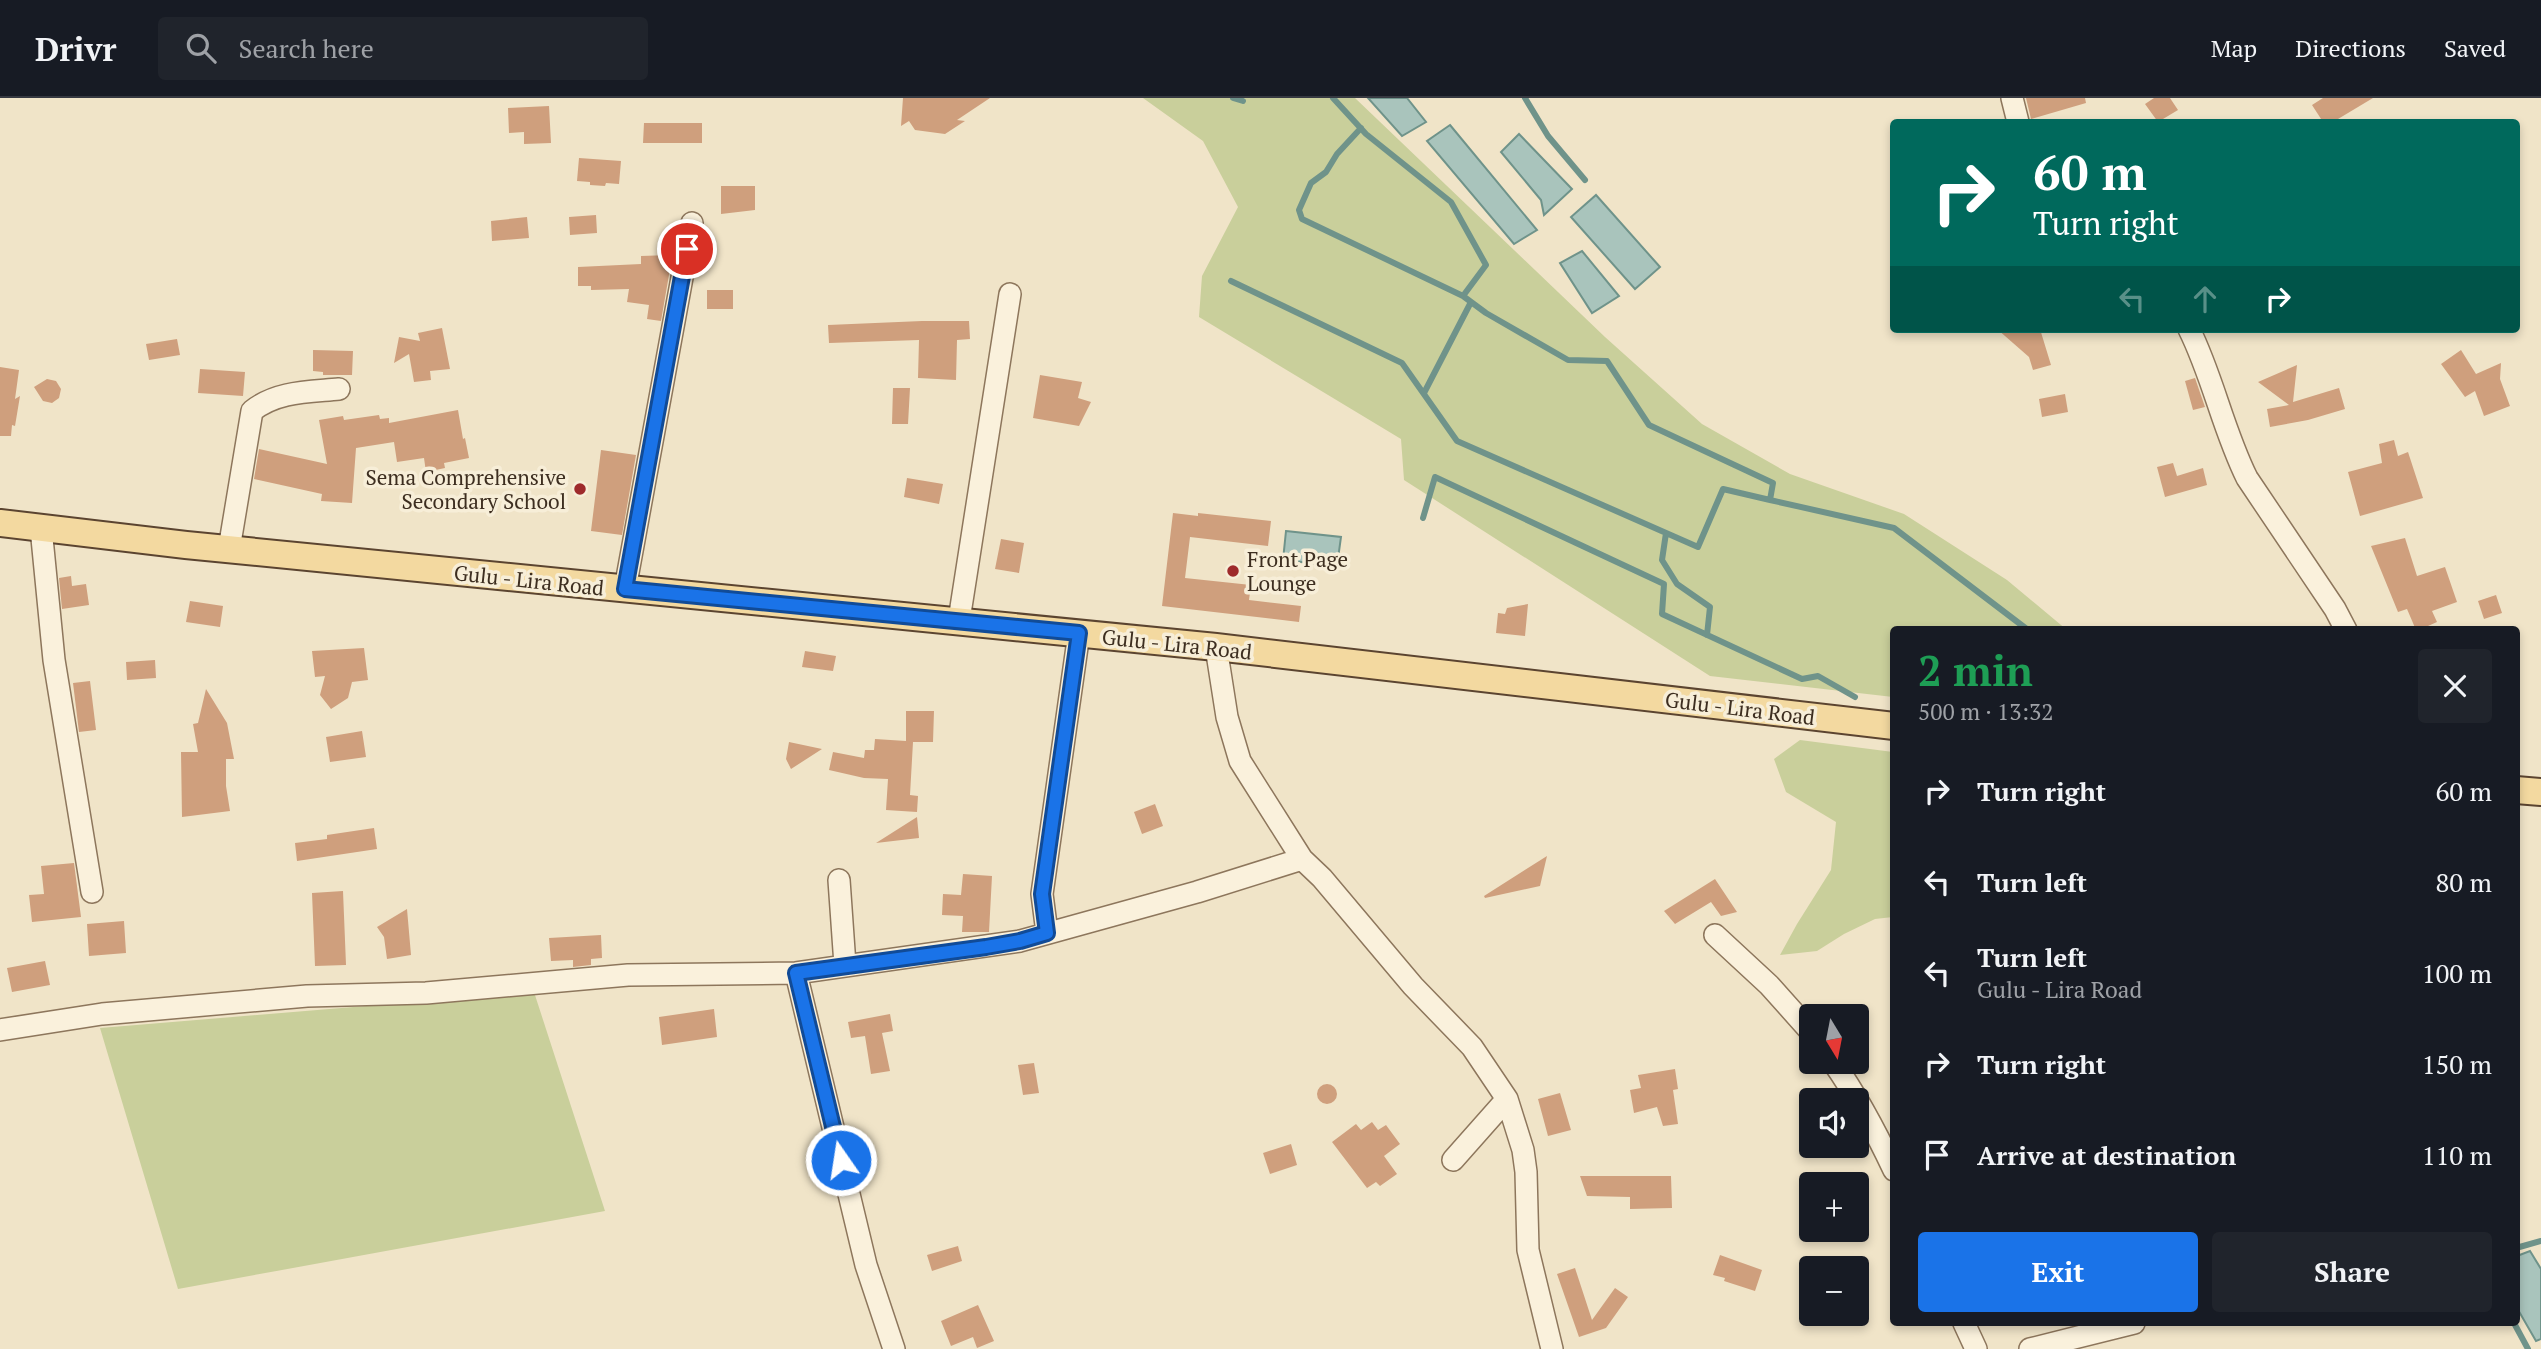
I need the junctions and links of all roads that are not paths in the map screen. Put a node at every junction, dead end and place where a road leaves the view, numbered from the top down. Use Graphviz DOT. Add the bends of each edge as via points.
graph roads {
  1 [pos="2012,98"];
  2 [pos="2017,119"];
  3 [pos="692,223"];
  4 [pos="1010,294"];
  5 [pos="2191,333"];
  6 [pos="340,389"];
  7 [pos="0,523"];
  8 [pos="41,528"];
  9 [pos="229,549"];
  10 [pos="625,589"];
  11 [pos="959,620"];
  12 [pos="2344,626"];
  13 [pos="1079,633"];
  14 [pos="1216,647"];
  15 [pos="1890,726"];
  16 [pos="2520,790"];
  17 [pos="2541,792"];
  18 [pos="1302,859"];
  19 [pos="839,880"];
  20 [pos="92,892"];
  21 [pos="1047,933"];
  22 [pos="1715,935"];
  23 [pos="845,965"];
  24 [pos="796,973"];
  25 [pos="1799,1019"];
  26 [pos="0,1030"];
  27 [pos="1841,1074"];
  28 [pos="1507,1099"];
  29 [pos="1452,1160"];
  30 [pos="1890,1162"];
  31 [pos="1965,1326"];
  32 [pos="2122,1326"];
  33 [pos="894,1349"];
  34 [pos="1552,1349"];
  35 [pos="1976,1349"];
  36 [pos="2030,1349"];
  1 -- 2 [label="street"];
  3 -- 10 [label="street"];
  4 -- 11 [label="street"];
  5 -- 12 [label="street" via="2246,478"];
  6 -- 9 [label="street" via="282,395 252,411"];
  7 -- 8 [label="main road, Gulu - Lira Road"];
  8 -- 9 [label="main road, Gulu - Lira Road"];
  8 -- 20 [label="street" via="54,660"];
  9 -- 10 [label="main road, Gulu - Lira Road"];
  10 -- 11 [label="main road, Gulu - Lira Road"];
  11 -- 13 [label="main road, Gulu - Lira Road"];
  13 -- 14 [label="main road, Gulu - Lira Road"];
  13 -- 21 [label="street" via="1042,894"];
  14 -- 15 [label="main road, Gulu - Lira Road"];
  14 -- 18 [label="street" via="1227,717 1240,761"];
  16 -- 17 [label="main road"];
  18 -- 21 [label="street"];
  18 -- 28 [label="street" via="1472,1047"];
  19 -- 23 [label="street"];
  21 -- 23 [label="street" via="1009,943"];
  22 -- 25 [label="street"];
  23 -- 24 [label="street"];
  24 -- 26 [label="street" via="628,975 426,993 307,996 102,1014"];
  24 -- 33 [label="street" via="866,1265"];
  27 -- 30 [label="street"];
  28 -- 29 [label="street"];
  28 -- 34 [label="street" via="1523,1150 1528,1250"];
  31 -- 35 [label="street"];
  32 -- 36 [label="street"];
}
